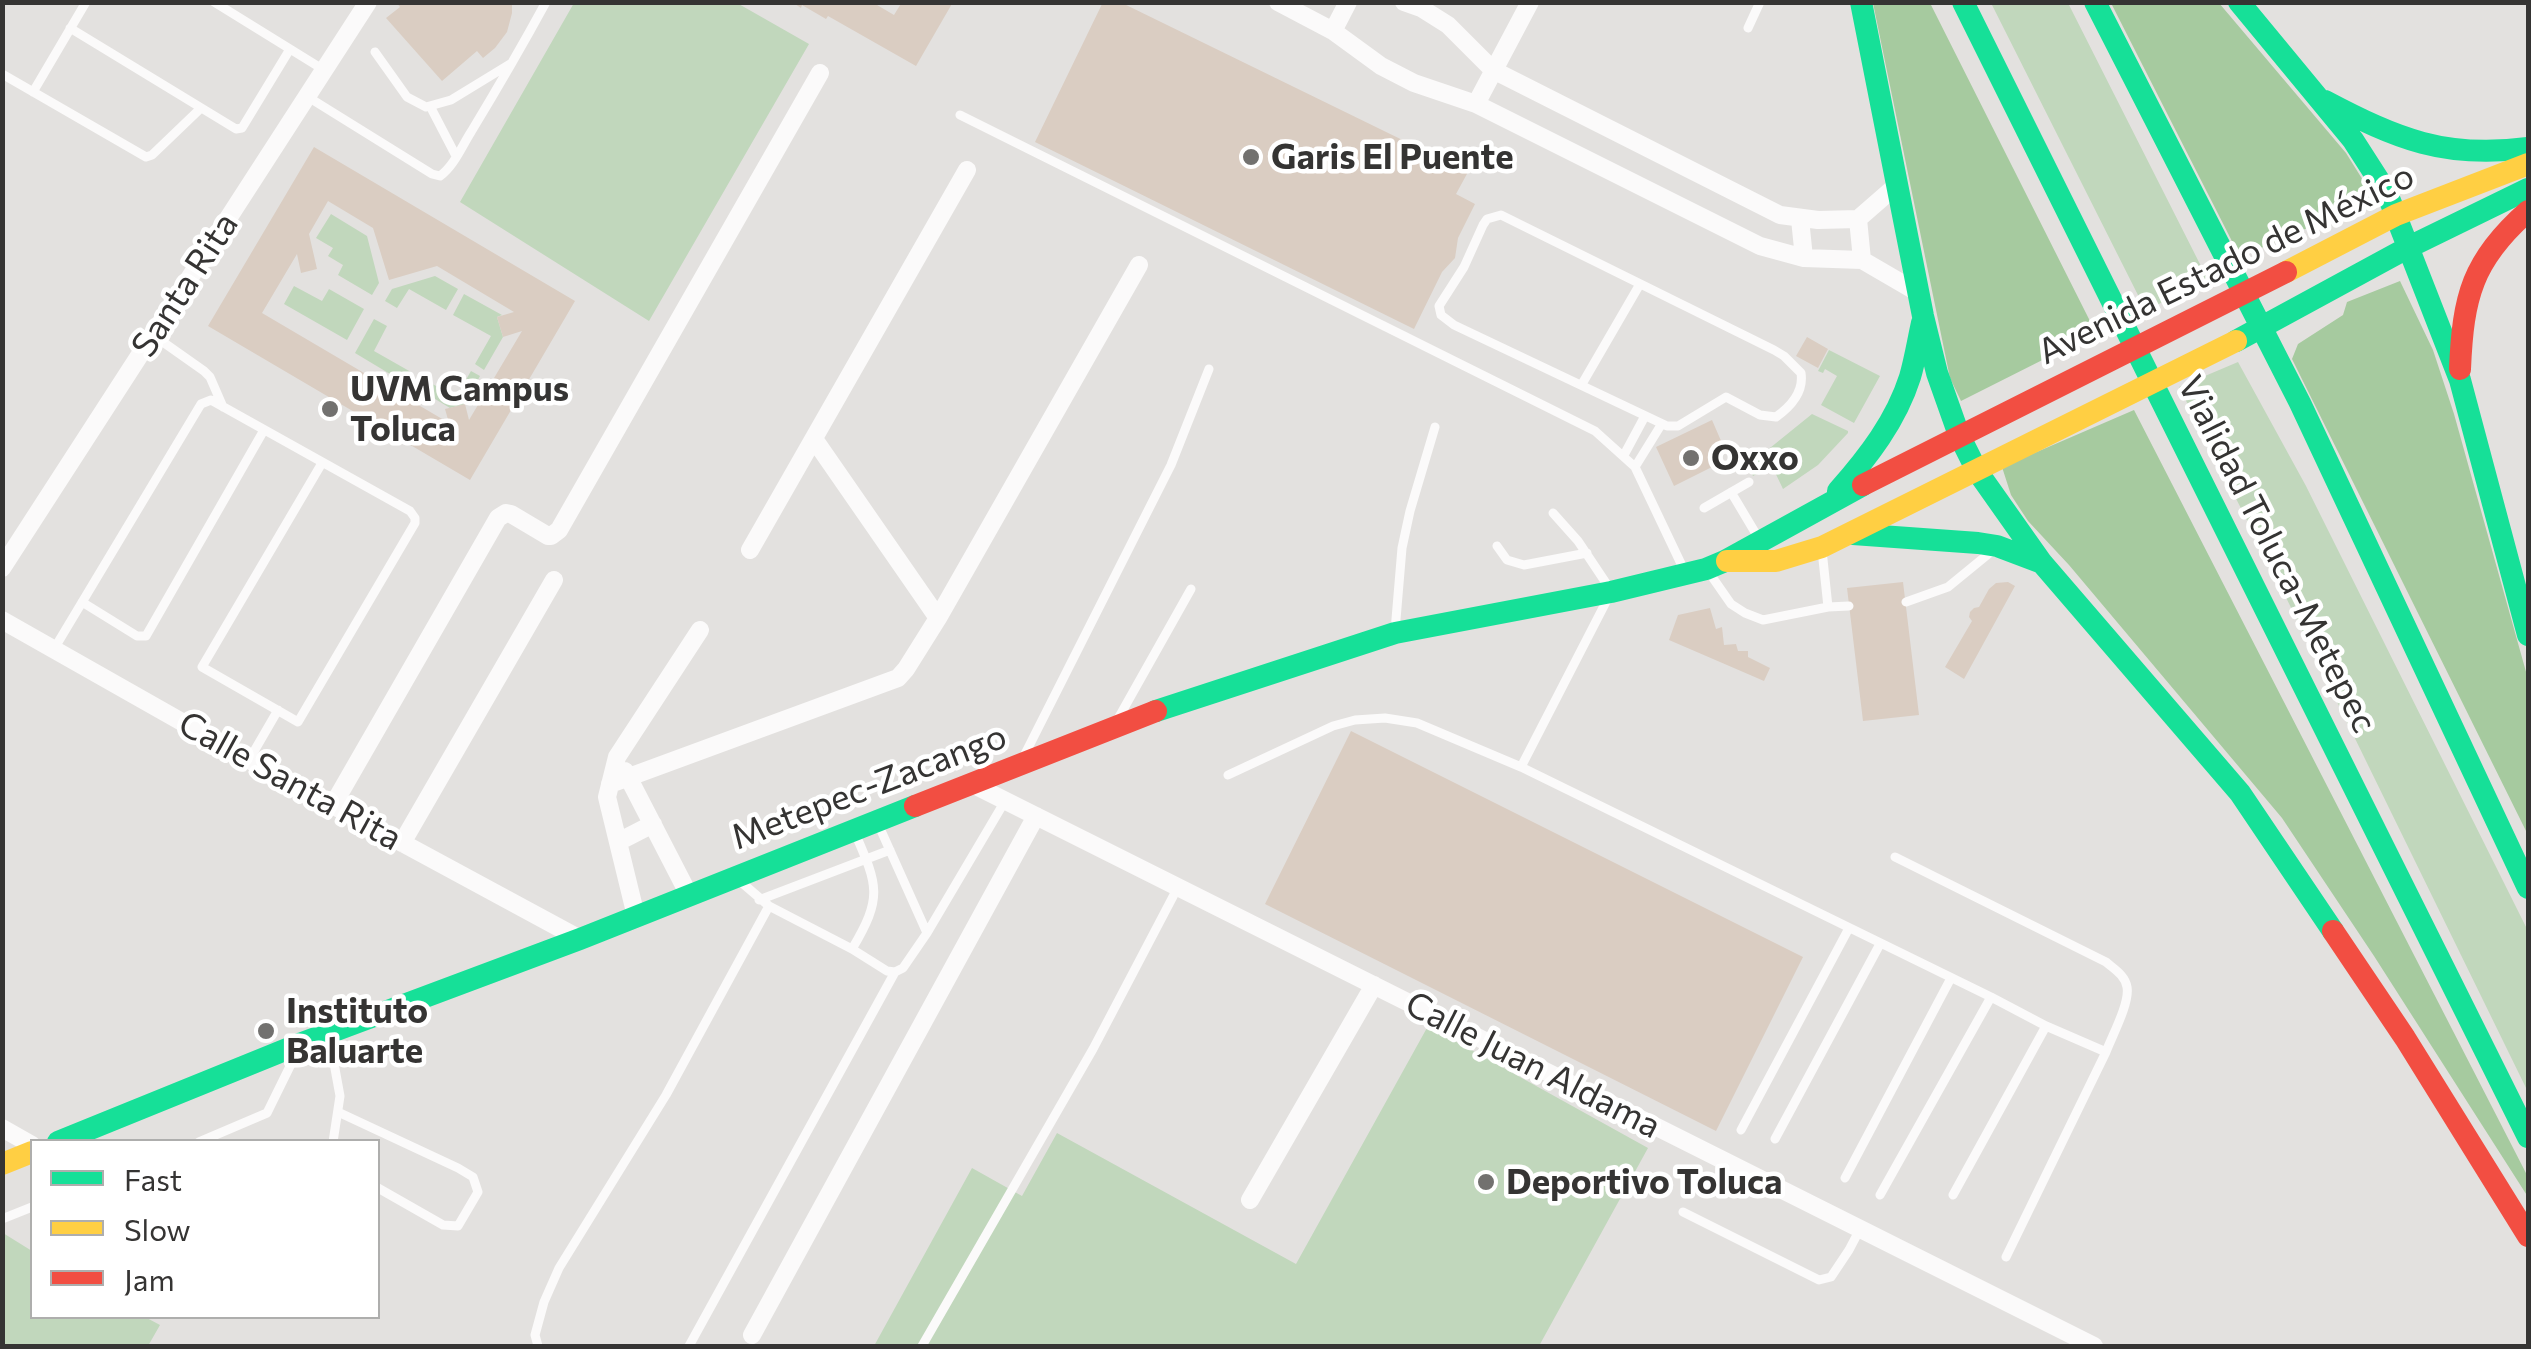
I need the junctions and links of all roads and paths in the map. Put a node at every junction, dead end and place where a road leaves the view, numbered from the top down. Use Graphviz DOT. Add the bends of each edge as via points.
graph roads {
  1 [pos="86,2"];
  2 [pos="214,2"];
  3 [pos="368,2"];
  4 [pos="546,2"];
  5 [pos="1278,2"];
  6 [pos="1404,2"];
  7 [pos="1530,2"];
  8 [pos="1760,2"];
  9 [pos="1861,2"];
  10 [pos="1963,2"];
  11 [pos="2095,2"];
  12 [pos="2239,2"];
  13 [pos="1348,3"];
  14 [pos="70,28"];
  15 [pos="1748,28"];
  16 [pos="1333,30"];
  17 [pos="290,49"];
  18 [pos="375,52"];
  19 [pos="514,62"];
  20 [pos="324,70"];
  21 [pos="1493,70"];
  22 [pos="820,73"];
  23 [pos="2,74"];
  24 [pos="33,92"];
  25 [pos="2313,94"];
  26 [pos="308,96"];
  27 [pos="1476,104"];
  28 [pos="430,106"];
  29 [pos="201,108"];
  30 [pos="960,115"];
  31 [pos="2528,148"];
  32 [pos="456,156"];
  33 [pos="2528,164"];
  34 [pos="967,170"];
  35 [pos="1897,185"];
  36 [pos="2528,188"];
  37 [pos="2528,211"];
  38 [pos="2396,215"];
  39 [pos="1858,218"];
  40 [pos="1800,219"];
  41 [pos="2409,246"];
  42 [pos="1804,258"];
  43 [pos="1862,260"];
  44 [pos="1139,265"];
  45 [pos="1640,284"];
  46 [pos="1921,305"];
  47 [pos="153,335"];
  48 [pos="1208,369"];
  49 [pos="2460,380"];
  50 [pos="1582,384"];
  51 [pos="223,407"];
  52 [pos="1645,416"];
  53 [pos="1661,424"];
  54 [pos="1435,427"];
  55 [pos="264,430"];
  56 [pos="1958,435"];
  57 [pos="814,439"];
  58 [pos="1624,455"];
  59 [pos="322,463"];
  60 [pos="1635,467"];
  61 [pos="1978,471"];
  62 [pos="1750,482"];
  63 [pos="1732,492"];
  64 [pos="1827,504"];
  65 [pos="1704,508"];
  66 [pos="1552,513"];
  67 [pos="1852,534"];
  68 [pos="1760,542"];
  69 [pos="1496,546"];
  70 [pos="1997,546"];
  71 [pos="1822,547"];
  72 [pos="750,550"];
  73 [pos="1587,553"];
  74 [pos="2042,563"];
  75 [pos="2,568"];
  76 [pos="1706,568"];
  77 [pos="554,580"];
  78 [pos="1191,589"];
  79 [pos="1611,592"];
  80 [pos="82,602"];
  81 [pos="1906,602"];
  82 [pos="1828,606"];
  83 [pos="1849,606"];
  84 [pos="938,618"];
  85 [pos="2,620"];
  86 [pos="700,630"];
  87 [pos="1395,634"];
  88 [pos="2528,635"];
  89 [pos="54,649"];
  90 [pos="278,710"];
  91 [pos="1112,728"];
  92 [pos="617,757"];
  93 [pos="249,760"];
  94 [pos="1019,766"];
  95 [pos="1521,767"];
  96 [pos="1228,775"];
  97 [pos="629,778"];
  98 [pos="610,784"];
  99 [pos="972,784"];
  100 [pos="1005,801"];
  101 [pos="333,805"];
  102 [pos="1036,816"];
  103 [pos="877,822"];
  104 [pos="653,824"];
  105 [pos="854,830"];
  106 [pos="402,842"];
  107 [pos="618,842"];
  108 [pos="890,850"];
  109 [pos="1894,857"];
  110 [pos="866,858"];
  111 [pos="735,877"];
  112 [pos="1178,888"];
  113 [pos="2528,888"];
  114 [pos="689,896"];
  115 [pos="759,900"];
  116 [pos="769,906"];
  117 [pos="636,916"];
  118 [pos="1849,928"];
  119 [pos="927,933"];
  120 [pos="580,939"];
  121 [pos="1880,944"];
  122 [pos="852,949"];
  123 [pos="894,972"];
  124 [pos="1951,978"];
  125 [pos="1374,985"];
  126 [pos="1992,997"];
  127 [pos="2046,1026"];
  128 [pos="329,1033"];
  129 [pos="302,1043"];
  130 [pos="2106,1052"];
  131 [pos="338,1112"];
  132 [pos="2,1128"];
  133 [pos="1741,1130"];
  134 [pos="2528,1137"];
  135 [pos="65,1139"];
  136 [pos="207,1139"];
  137 [pos="334,1139"];
  138 [pos="1775,1139"];
  139 [pos="30,1147"];
  140 [pos="30,1149"];
  141 [pos="2,1164"];
  142 [pos="1845,1178"];
  143 [pos="380,1189"];
  144 [pos="1880,1195"];
  145 [pos="1952,1195"];
  146 [pos="1250,1200"];
  147 [pos="30,1208"];
  148 [pos="1683,1212"];
  149 [pos="2,1219"];
  150 [pos="1860,1229"];
  151 [pos="2528,1236"];
  152 [pos="2006,1257"];
  153 [pos="752,1335"];
  154 [pos="538,1346"];
  155 [pos="689,1346"];
  156 [pos="922,1346"];
  157 [pos="2094,1346"];
  1 -- 14 [label="lane"];
  2 -- 17 [label="lane"];
  3 -- 20 [label="street, Santa Rita"];
  4 -- 19 [label="lane"];
  5 -- 16 [label="street"];
  6 -- 21 [label="street" via="1448,24"];
  7 -- 21 [label="street"];
  8 -- 15 [label="lane"];
  9 -- 35 [label="main road"];
  10 -- 134 [label="main road, Vialidad Toluca-Metepec"];
  11 -- 113 [label="main road" via="2300,403"];
  12 -- 25 [label="main road"];
  13 -- 16 [label="street"];
  14 -- 24 [label="lane"];
  14 -- 29 [label="lane"];
  16 -- 27 [label="street" via="1381,66"];
  17 -- 20 [label="lane"];
  17 -- 29 [label="lane" via="242,128"];
  18 -- 28 [label="lane" via="407,96"];
  19 -- 28 [label="lane"];
  19 -- 32 [label="lane"];
  20 -- 26 [label="street, Santa Rita"];
  21 -- 27 [label="street"];
  21 -- 40 [label="street" via="1767,210"];
  22 -- 101 [label="street" via="559,530 548,536 511,514 498,518"];
  23 -- 24 [label="lane"];
  24 -- 29 [label="lane" via="146,157"];
  25 -- 31 [label="main road" via="2386,131 2441,149"];
  25 -- 38 [label="main road" via="2374,170"];
  26 -- 32 [label="lane" via="432,174 444,174"];
  26 -- 47 [label="street, Santa Rita"];
  27 -- 42 [label="street" via="1760,246"];
  28 -- 32 [label="lane"];
  30 -- 58 [label="lane" via="1578,422"];
  33 -- 38 [label="main road, Avenida Estado de México"];
  34 -- 57 [label="street"];
  35 -- 39 [label="street"];
  35 -- 46 [label="main road"];
  36 -- 41 [label="main road, Avenida Estado de México"];
  37 -- 49 [label="main road" via="2488,250 2474,276 2462,326"];
  38 -- 41 [label="main road"];
  38 -- 56 [label="main road, Avenida Estado de México"];
  39 -- 40 [label="street"];
  39 -- 43 [label="street"];
  40 -- 42 [label="street"];
  41 -- 49 [label="main road"];
  41 -- 61 [label="main road, Avenida Estado de México"];
  42 -- 43 [label="street"];
  43 -- 46 [label="street"];
  44 -- 84 [label="street"];
  45 -- 50 [label="lane"];
  45 -- 50 [label="lane" via="1501,215 1482,225 1441,314"];
  45 -- 53 [label="lane" via="1774,350 1802,379 1776,417 1726,397 1678,426"];
  46 -- 56 [label="main road"];
  46 -- 64 [label="main road" via="1901,401 1862,465"];
  47 -- 51 [label="lane" via="204,371"];
  47 -- 75 [label="street, Santa Rita"];
  48 -- 94 [label="lane" via="1172,465"];
  49 -- 88 [label="main road"];
  50 -- 52 [label="lane"];
  51 -- 55 [label="lane"];
  51 -- 80 [label="lane" via="211,400 202,404"];
  52 -- 53 [label="lane"];
  52 -- 58 [label="lane"];
  53 -- 60 [label="lane"];
  54 -- 87 [label="lane" via="1402,548"];
  55 -- 59 [label="lane"];
  55 -- 80 [label="lane" via="146,636"];
  56 -- 61 [label="main road"];
  56 -- 64 [label="main road, Metepec-Zacango"];
  57 -- 72 [label="street"];
  57 -- 84 [label="street"];
  58 -- 60 [label="lane"];
  59 -- 90 [label="lane" via="202,667"];
  59 -- 90 [label="lane" via="410,511 415,523 298,722"];
  60 -- 76 [label="lane"];
  61 -- 67 [label="main road, Metepec-Zacango"];
  61 -- 74 [label="main road"];
  62 -- 63 [label="lane"];
  63 -- 65 [label="lane"];
  63 -- 68 [label="lane"];
  64 -- 68 [label="main road, Metepec-Zacango"];
  66 -- 73 [label="lane"];
  67 -- 70 [label="main road"];
  67 -- 71 [label="main road, Metepec-Zacango"];
  68 -- 76 [label="main road, Metepec-Zacango"];
  69 -- 73 [label="lane" via="1507,560 1524,565"];
  70 -- 74 [label="main road"];
  70 -- 81 [label="lane" via="1948,587"];
  71 -- 76 [label="main road, Metepec-Zacango" via="1776,561"];
  71 -- 82 [label="lane"];
  73 -- 79 [label="lane"];
  74 -- 151 [label="main road" via="2240,793"];
  76 -- 79 [label="main road, Metepec-Zacango"];
  76 -- 82 [label="lane" via="1731,604 1763,620"];
  77 -- 106 [label="street"];
  78 -- 91 [label="lane"];
  79 -- 87 [label="main road, Metepec-Zacango"];
  79 -- 95 [label="lane"];
  80 -- 89 [label="lane"];
  82 -- 83 [label="lane"];
  84 -- 97 [label="street" via="906,670 889,683"];
  85 -- 89 [label="street, Calle Santa Rita"];
  86 -- 92 [label="street"];
  87 -- 91 [label="main road, Metepec-Zacango"];
  89 -- 93 [label="street, Calle Santa Rita"];
  90 -- 93 [label="lane"];
  91 -- 94 [label="main road, Metepec-Zacango"];
  92 -- 97 [label="street"];
  92 -- 98 [label="street"];
  93 -- 101 [label="street, Calle Santa Rita"];
  94 -- 99 [label="main road, Metepec-Zacango"];
  95 -- 96 [label="lane" via="1417,723 1385,718 1332,726"];
  95 -- 118 [label="lane"];
  97 -- 98 [label="street"];
  97 -- 104 [label="street"];
  98 -- 107 [label="street"];
  99 -- 100 [label="street, Calle Juan Aldama"];
  99 -- 103 [label="main road, Metepec-Zacango"];
  100 -- 102 [label="street, Calle Juan Aldama"];
  100 -- 119 [label="lane"];
  101 -- 106 [label="street, Calle Santa Rita"];
  102 -- 112 [label="street, Calle Juan Aldama"];
  102 -- 153 [label="street"];
  103 -- 105 [label="main road, Metepec-Zacango"];
  103 -- 108 [label="lane"];
  104 -- 107 [label="street"];
  104 -- 114 [label="street"];
  105 -- 110 [label="lane"];
  105 -- 111 [label="main road, Metepec-Zacango"];
  106 -- 120 [label="street, Calle Santa Rita"];
  107 -- 117 [label="street"];
  108 -- 110 [label="lane"];
  108 -- 119 [label="lane"];
  109 -- 130 [label="lane" via="2120,973 2128,988"];
  110 -- 115 [label="lane"];
  110 -- 122 [label="lane" via="875,899"];
  111 -- 114 [label="main road, Metepec-Zacango"];
  111 -- 115 [label="lane"];
  112 -- 125 [label="street, Calle Juan Aldama"];
  112 -- 156 [label="lane"];
  114 -- 117 [label="main road, Metepec-Zacango"];
  115 -- 116 [label="lane"];
  116 -- 122 [label="lane"];
  116 -- 154 [label="lane" via="666,1095 559,1268 544,1302"];
  117 -- 120 [label="main road, Metepec-Zacango"];
  118 -- 121 [label="lane"];
  118 -- 133 [label="lane"];
  119 -- 123 [label="lane"];
  120 -- 128 [label="main road, Metepec-Zacango"];
  121 -- 124 [label="lane"];
  121 -- 138 [label="lane"];
  122 -- 123 [label="lane"];
  123 -- 155 [label="lane"];
  124 -- 126 [label="lane"];
  124 -- 142 [label="lane"];
  125 -- 146 [label="street"];
  125 -- 150 [label="street, Calle Juan Aldama"];
  126 -- 127 [label="lane"];
  126 -- 144 [label="lane"];
  127 -- 130 [label="lane"];
  127 -- 145 [label="lane"];
  128 -- 129 [label="main road, Metepec-Zacango"];
  128 -- 131 [label="lane"];
  129 -- 135 [label="main road, Metepec-Zacango"];
  129 -- 136 [label="lane" via="267,1113"];
  130 -- 152 [label="lane"];
  131 -- 137 [label="lane"];
  131 -- 143 [label="lane" via="458,1168 473,1177 478,1192 458,1226"];
  132 -- 139 [label="street"];
  140 -- 141 [label="main road"];
  147 -- 149 [label="lane"];
  148 -- 150 [label="lane" via="1819,1280 1831,1277"];
  150 -- 157 [label="street, Calle Juan Aldama"];
}
